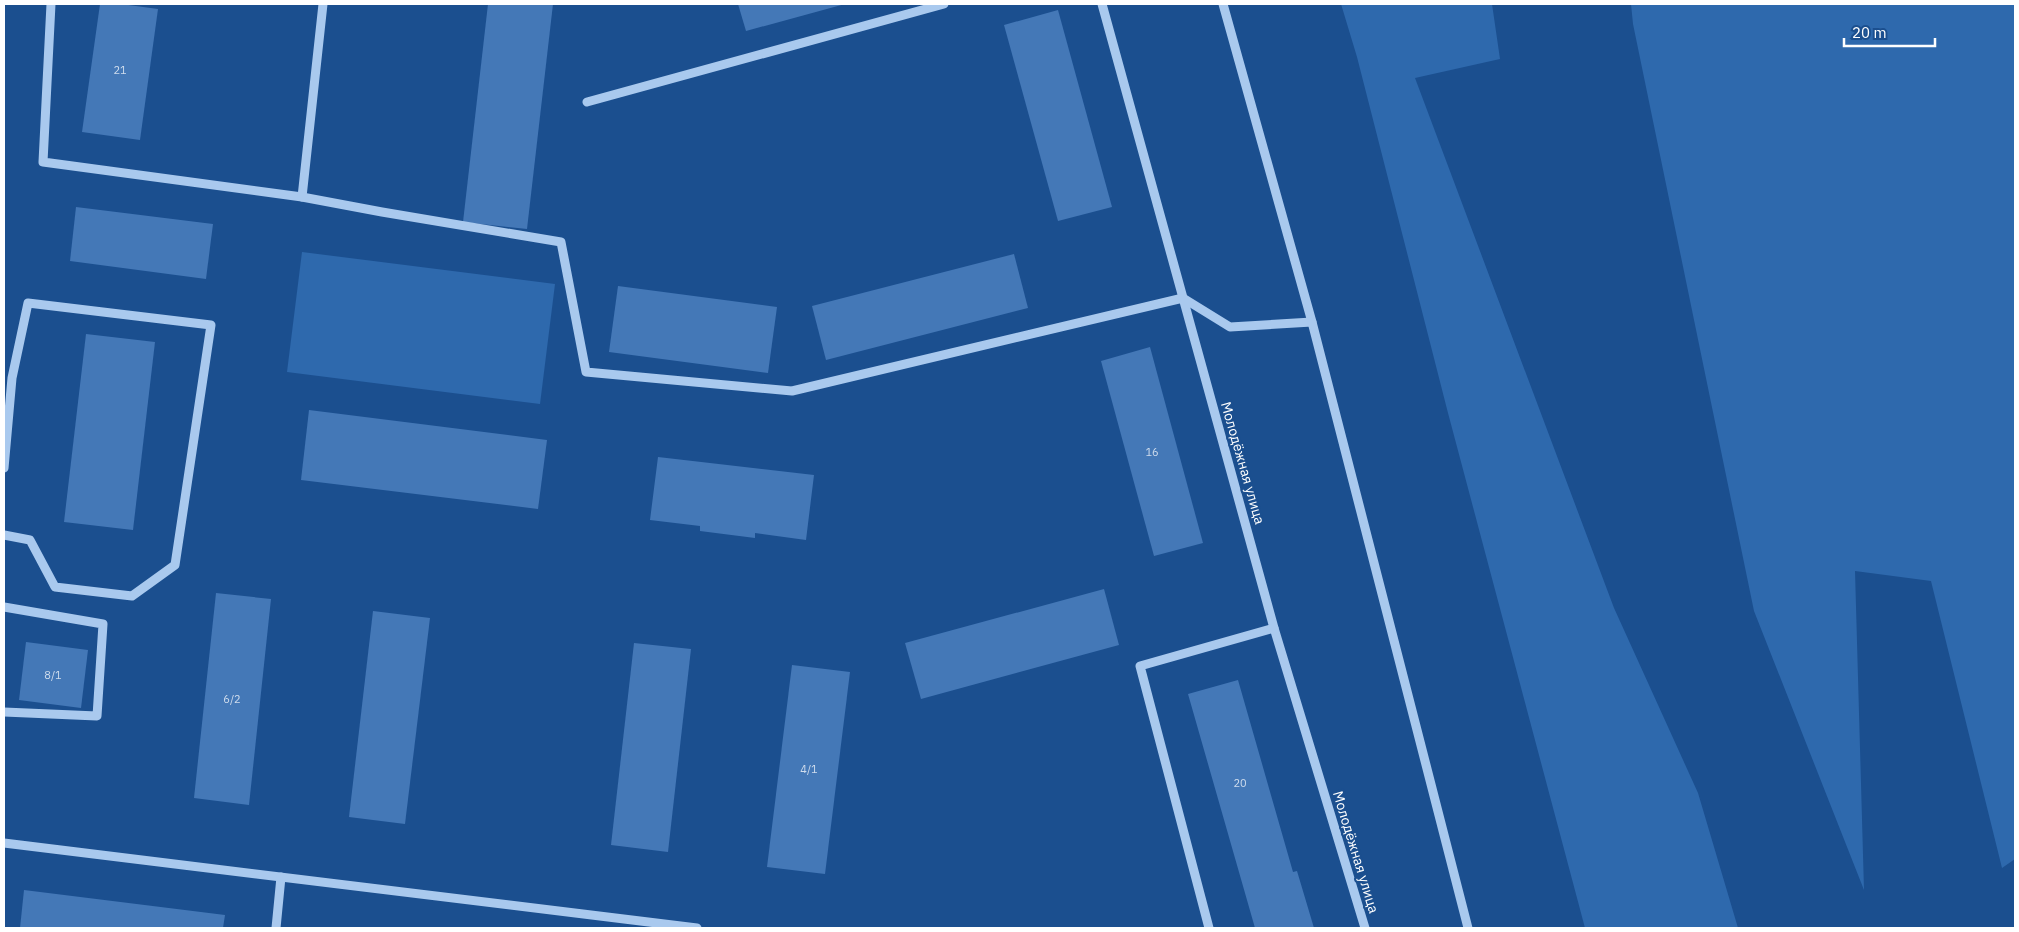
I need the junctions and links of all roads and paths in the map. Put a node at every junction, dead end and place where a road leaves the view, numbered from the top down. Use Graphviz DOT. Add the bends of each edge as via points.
graph roads {
  1 [pos="51,4"];
  2 [pos="323,4"];
  3 [pos="944,4"];
  4 [pos="1102,4"];
  5 [pos="1223,4"];
  6 [pos="587,102"];
  7 [pos="302,197"];
  8 [pos="1183,298"];
  9 [pos="1312,322"];
  10 [pos="8,377"];
  11 [pos="4,468"];
  12 [pos="4,535"];
  13 [pos="4,607"];
  14 [pos="1274,628"];
  15 [pos="4,712"];
  16 [pos="4,843"];
  17 [pos="282,877"];
  18 [pos="276,928"];
  19 [pos="697,928"];
  20 [pos="1209,928"];
  21 [pos="1364,928"];
  22 [pos="1468,928"];
  1 -- 7 [label="street" via="43,162"];
  2 -- 7 [label="street"];
  3 -- 6 [label="street"];
  4 -- 8 [label="street, Молодёжная улица"];
  5 -- 9 [label="street"];
  7 -- 8 [label="street" via="561,242 586,372 792,391"];
  8 -- 9 [label="street" via="1230,327"];
  8 -- 14 [label="street, Молодёжная улица"];
  9 -- 22 [label="street"];
  10 -- 11 [label="street"];
  10 -- 12 [label="street" via="28,303 211,325 175,565 132,596 55,587 30,540"];
  13 -- 15 [label="street" via="103,624 97,716"];
  14 -- 20 [label="street" via="1140,666"];
  14 -- 21 [label="street, Молодёжная улица"];
  16 -- 17 [label="street"];
  17 -- 18 [label="street"];
  17 -- 19 [label="street"];
}
